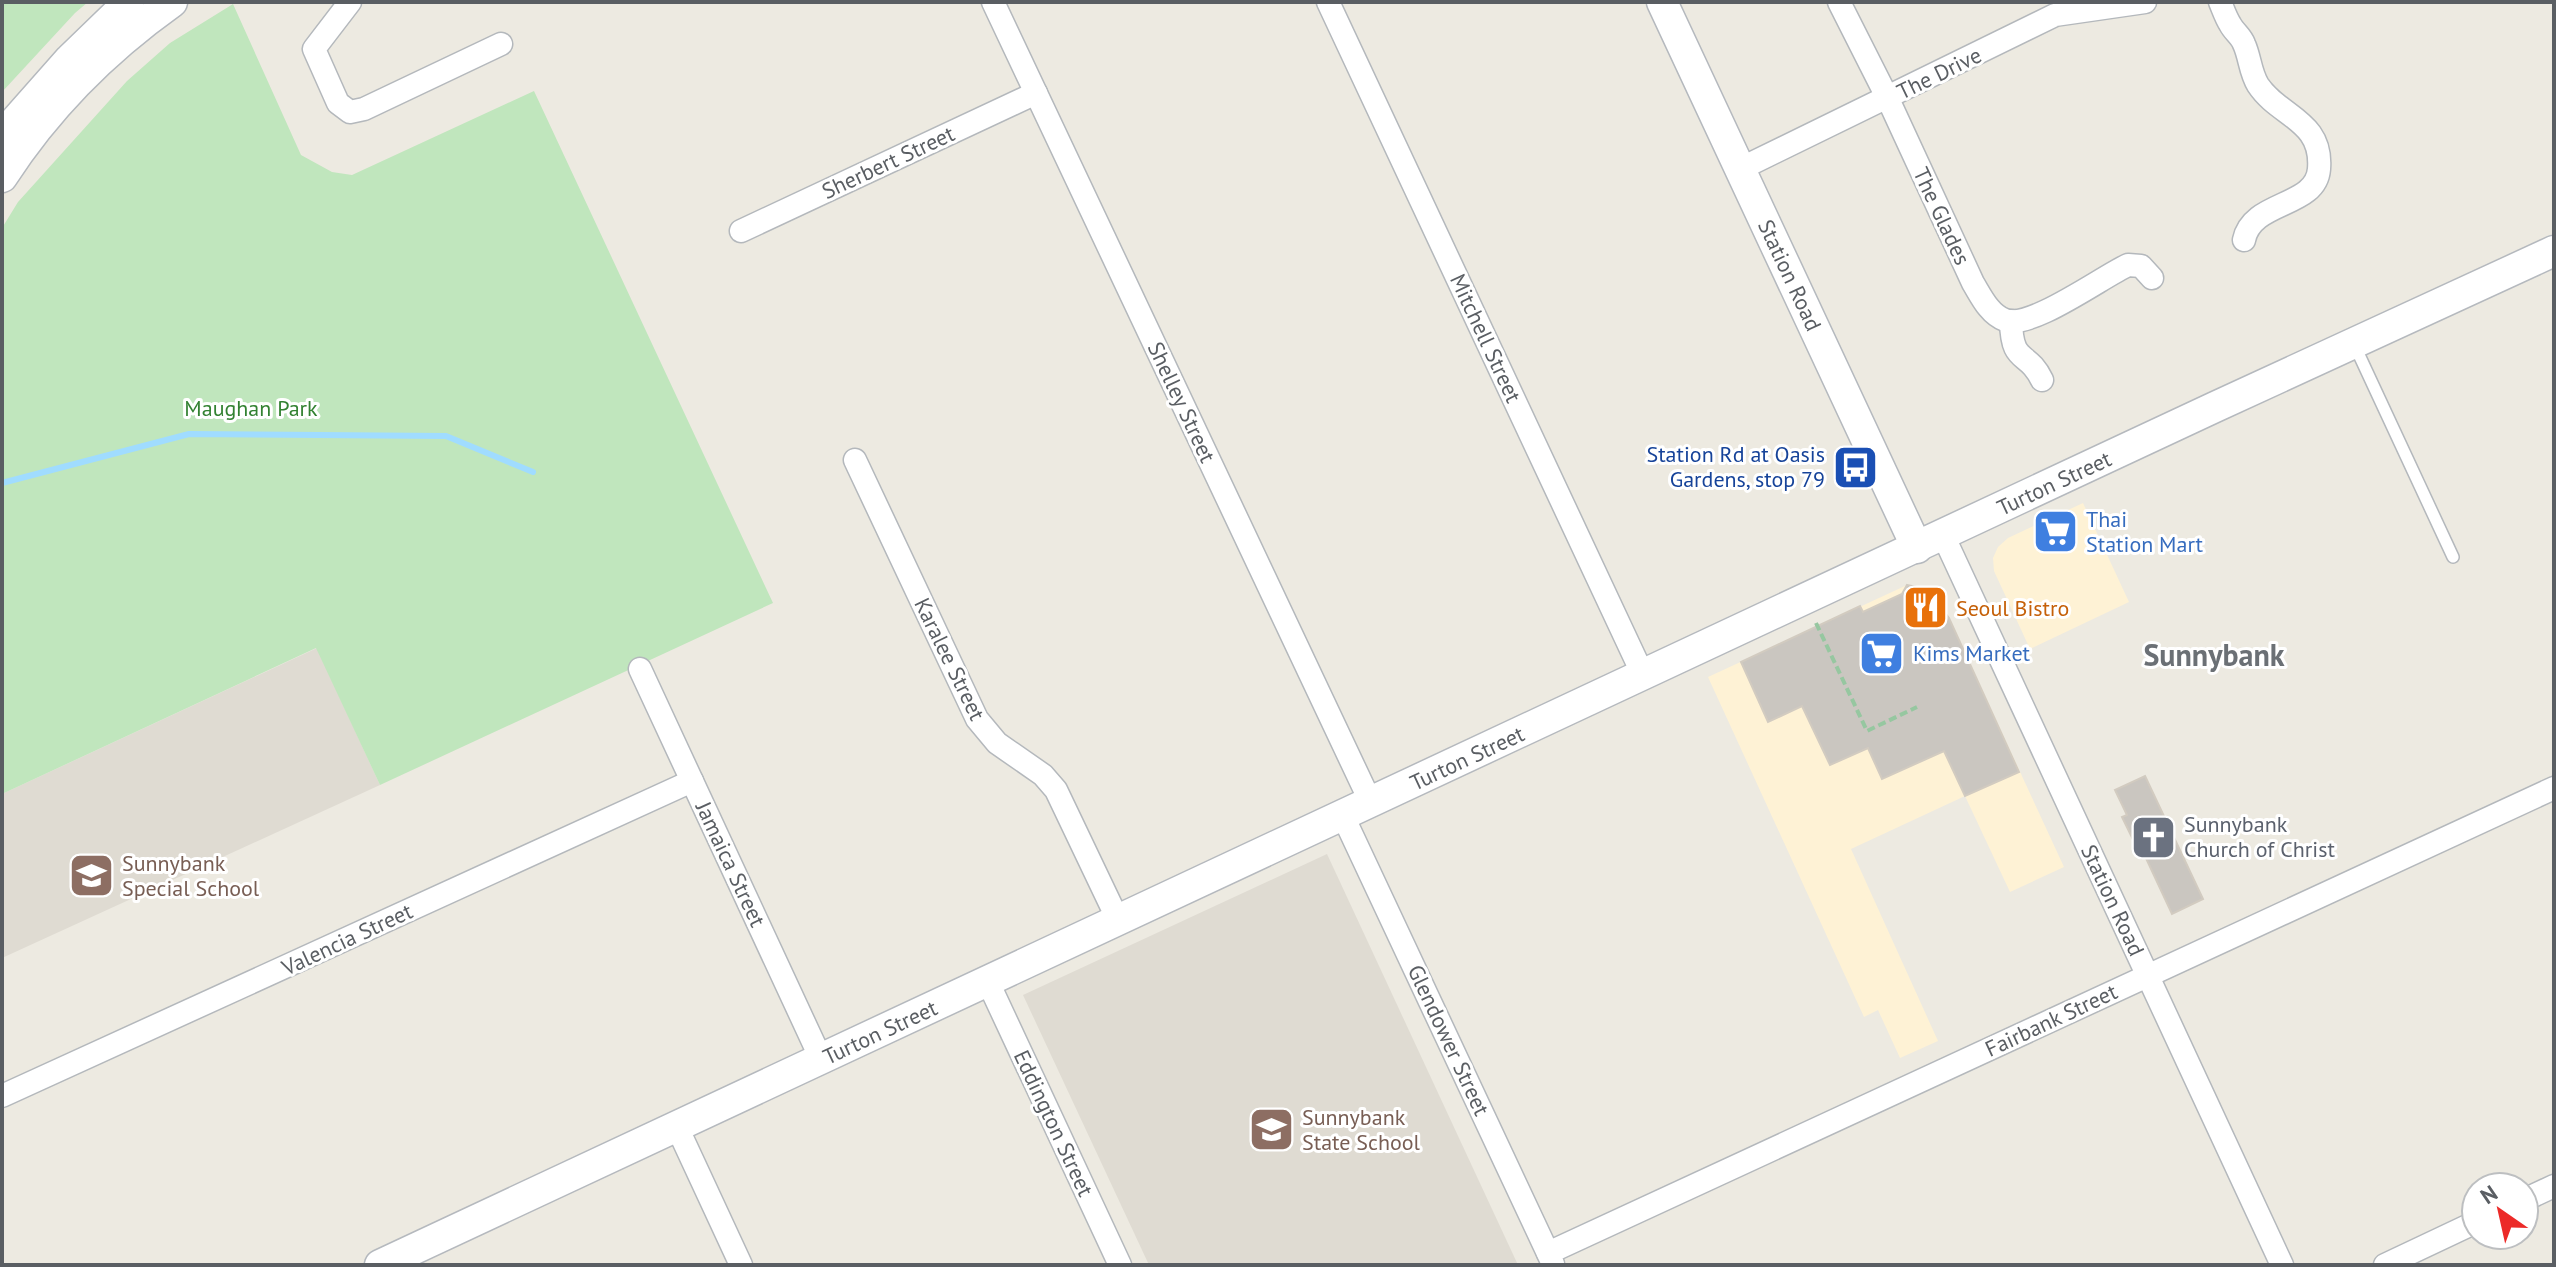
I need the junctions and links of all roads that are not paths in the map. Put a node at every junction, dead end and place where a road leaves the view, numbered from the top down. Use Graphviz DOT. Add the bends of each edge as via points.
graph roads {
  1 [pos="129,2"];
  2 [pos="172,2"];
  3 [pos="350,2"];
  4 [pos="993,2"];
  5 [pos="1328,2"];
  6 [pos="1662,2"];
  7 [pos="1839,2"];
  8 [pos="2145,2"];
  9 [pos="2220,2"];
  10 [pos="2108,4"];
  11 [pos="501,44"];
  12 [pos="1036,93"];
  13 [pos="1888,99"];
  14 [pos="2,136"];
  15 [pos="1740,169"];
  16 [pos="2,177"];
  17 [pos="741,231"];
  18 [pos="2244,240"];
  19 [pos="2552,256"];
  20 [pos="2152,278"];
  21 [pos="2011,321"];
  22 [pos="2354,343"];
  23 [pos="2042,380"];
  24 [pos="855,460"];
  25 [pos="1930,541"];
  26 [pos="2453,557"];
  27 [pos="640,669"];
  28 [pos="1643,675"];
  29 [pos="692,781"];
  30 [pos="2554,788"];
  31 [pos="1371,803"];
  32 [pos="1343,816"];
  33 [pos="1118,920"];
  34 [pos="2148,975"];
  35 [pos="988,982"];
  36 [pos="821,1059"];
  37 [pos="2,1096"];
  38 [pos="677,1127"];
  39 [pos="2460,1230"];
  40 [pos="1551,1259"];
  41 [pos="380,1265"];
  42 [pos="741,1265"];
  43 [pos="1120,1265"];
  44 [pos="2282,1265"];
  45 [pos="2385,1265"];
  1 -- 14 [label="street"];
  2 -- 16 [label="street" via="81,78"];
  3 -- 11 [label="street" via="314,49 338,103 350,112"];
  4 -- 12 [label="street, Shelley Street"];
  5 -- 28 [label="street, Mitchell Street"];
  6 -- 15 [label="street, Station Road"];
  7 -- 13 [label="street, The Glades"];
  8 -- 10 [label="street, The Drive"];
  9 -- 18 [label="street" via="2242,38 2257,84 2308,129 2320,153 2319,176 2301,196 2256,216"];
  10 -- 13 [label="street, The Drive" via="2055,15"];
  12 -- 17 [label="street, Sherbert Street"];
  12 -- 31 [label="street, Shelley Street"];
  13 -- 15 [label="street, The Drive"];
  13 -- 21 [label="street, The Glades" via="1973,283 1987,306"];
  15 -- 25 [label="street, Station Road"];
  19 -- 22 [label="street, Turton Street"];
  20 -- 21 [label="street" via="2141,266 2128,265 2043,313"];
  21 -- 23 [label="street" via="2017,355 2036,367"];
  22 -- 25 [label="street, Turton Street"];
  22 -- 26 [label="lane"];
  24 -- 33 [label="street, Karalee Street" via="977,719 997,743 1056,790"];
  25 -- 28 [label="street, Turton Street"];
  25 -- 34 [label="street, Station Road"];
  27 -- 29 [label="street, Jamaica Street"];
  28 -- 31 [label="street, Turton Street"];
  29 -- 36 [label="street, Jamaica Street"];
  29 -- 37 [label="street, Valencia Street"];
  30 -- 34 [label="street, Fairbank Street"];
  31 -- 32 [label="street, Turton Street"];
  32 -- 33 [label="street, Turton Street"];
  32 -- 40 [label="street, Glendower Street"];
  33 -- 35 [label="street, Turton Street"];
  34 -- 40 [label="street, Fairbank Street"];
  34 -- 44 [label="street, Station Road"];
  35 -- 36 [label="street, Turton Street"];
  35 -- 43 [label="street, Eddington Street"];
  36 -- 38 [label="street, Turton Street"];
  38 -- 41 [label="street, Turton Street"];
  38 -- 42 [label="street"];
  39 -- 45 [label="street"];
}
